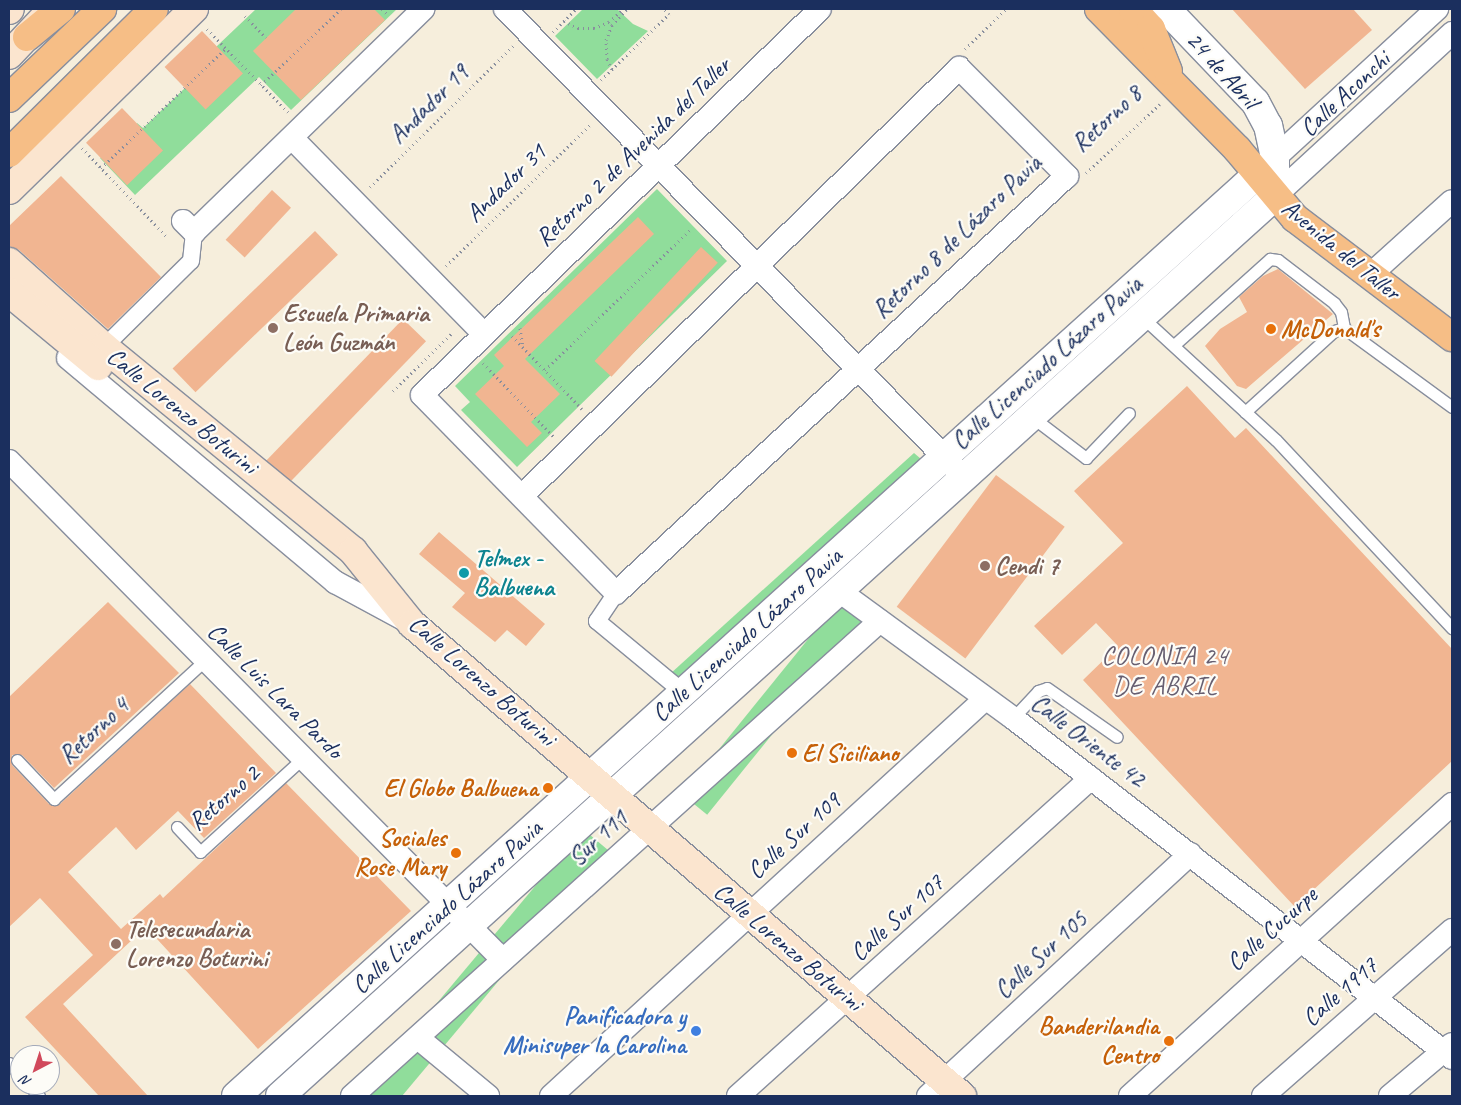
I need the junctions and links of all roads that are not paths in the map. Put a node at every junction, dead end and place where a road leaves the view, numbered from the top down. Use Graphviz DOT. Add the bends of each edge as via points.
graph roads {
  1 [pos="52,9"];
  2 [pos="61,9"];
  3 [pos="102,9"];
  4 [pos="154,9"];
  5 [pos="423,9"];
  6 [pos="505,9"];
  7 [pos="820,9"];
  8 [pos="1099,9"];
  9 [pos="1133,9"];
  10 [pos="1166,9"];
  11 [pos="1437,9"];
  12 [pos="193,10"];
  13 [pos="1452,33"];
  14 [pos="18,46"];
  15 [pos="1177,88"];
  16 [pos="9,98"];
  17 [pos="297,132"];
  18 [pos="9,153"];
  19 [pos="659,165"];
  20 [pos="1266,166"];
  21 [pos="9,190"];
  22 [pos="1275,196"];
  23 [pos="1452,201"];
  24 [pos="189,227"];
  25 [pos="9,262"];
  26 [pos="757,266"];
  27 [pos="1370,275"];
  28 [pos="9,292"];
  29 [pos="9,309"];
  30 [pos="1141,316"];
  31 [pos="1344,328"];
  32 [pos="484,335"];
  33 [pos="1452,337"];
  34 [pos="1174,345"];
  35 [pos="104,347"];
  36 [pos="860,370"];
  37 [pos="1451,406"];
  38 [pos="1245,412"];
  39 [pos="1129,413"];
  40 [pos="1032,416"];
  41 [pos="943,456"];
  42 [pos="9,461"];
  43 [pos="965,478"];
  44 [pos="522,496"];
  45 [pos="838,590"];
  46 [pos="616,593"];
  47 [pos="880,621"];
  48 [pos="412,624"];
  49 [pos="1452,628"];
  50 [pos="205,660"];
  51 [pos="684,692"];
  52 [pos="986,699"];
  53 [pos="1013,718"];
  54 [pos="1117,737"];
  55 [pos="304,758"];
  56 [pos="17,760"];
  57 [pos="592,776"];
  58 [pos="1091,778"];
  59 [pos="613,795"];
  60 [pos="1452,804"];
  61 [pos="177,827"];
  62 [pos="649,829"];
  63 [pos="1190,854"];
  64 [pos="449,907"];
  65 [pos="750,914"];
  66 [pos="468,926"];
  67 [pos="1452,930"];
  68 [pos="1300,941"];
  69 [pos="503,960"];
  70 [pos="850,999"];
  71 [pos="1374,999"];
  72 [pos="418,1038"];
  73 [pos="1449,1051"];
  74 [pos="945,1092"];
  75 [pos="236,1096"];
  76 [pos="280,1096"];
  77 [pos="352,1096"];
  78 [pos="488,1096"];
  79 [pos="551,1096"];
  80 [pos="738,1096"];
  81 [pos="1130,1096"];
  82 [pos="1263,1096"];
  83 [pos="1390,1096"];
  1 -- 14 [label="main road"];
  2 -- 14 [label="main road"];
  3 -- 16 [label="main road"];
  4 -- 18 [label="main road"];
  5 -- 17 [label="street"];
  6 -- 19 [label="street"];
  7 -- 19 [label="street, Retorno 2 de Avenida del Taller"];
  8 -- 15 [label="main road, Avenida del Taller"];
  9 -- 15 [label="main road, Avenida del Taller" via="1151,29"];
  10 -- 20 [label="street, 24 de Abril" via="1255,102 1268,126"];
  11 -- 20 [label="street, Calle Aconchi"];
  12 -- 21 [label="main road"];
  13 -- 22 [label="street, Calle Aconchi"];
  15 -- 20 [label="main road, Avenida del Taller"];
  17 -- 24 [label="street"];
  17 -- 32 [label="street" via="355,202"];
  19 -- 26 [label="street"];
  19 -- 32 [label="street, Retorno 2 de Avenida del Taller"];
  20 -- 22 [label="main road, Avenida del Taller"];
  20 -- 41 [label="street, Calle Licenciado Lázaro Pavia"];
  22 -- 27 [label="main road, Avenida del Taller" via="1295,218"];
  22 -- 30 [label="street, Calle Licenciado Lázaro Pavia"];
  23 -- 27 [label="street"];
  24 -- 35 [label="street" via="191,261"];
  25 -- 35 [label="main road, Calle Lorenzo Boturini"];
  26 -- 36 [label="street"];
  26 -- 36 [label="street, Retorno 8 de Lázaro Pavia" via="959,68 1067,176"];
  26 -- 44 [label="street"];
  27 -- 33 [label="main road, Avenida del Taller"];
  28 -- 48 [label="main road"];
  29 -- 48 [label="street" via="335,582"];
  30 -- 34 [label="lane"];
  30 -- 40 [label="street, Calle Licenciado Lázaro Pavia"];
  31 -- 34 [label="lane" via="1341,312 1334,303 1278,260 1270,259"];
  31 -- 37 [label="lane"];
  31 -- 38 [label="lane" via="1334,331"];
  32 -- 44 [label="street, Retorno 2 de Avenida del Taller" via="422,395"];
  34 -- 38 [label="lane"];
  35 -- 48 [label="main road, Calle Lorenzo Boturini" via="353,551"];
  36 -- 41 [label="street"];
  36 -- 46 [label="street, Retorno 8 de Lázaro Pavia"];
  38 -- 49 [label="lane" via="1276,440"];
  39 -- 40 [label="lane" via="1086,458"];
  40 -- 43 [label="street, Calle Licenciado Lázaro Pavia"];
  41 -- 43 [label="street"];
  41 -- 51 [label="street, Calle Licenciado Lázaro Pavia"];
  42 -- 50 [label="street, Calle Luis Lara Pardo"];
  43 -- 45 [label="street, Calle Licenciado Lázaro Pavia"];
  44 -- 46 [label="street"];
  45 -- 47 [label="street, Calle Oriente 42"];
  45 -- 59 [label="street, Calle Licenciado Lázaro Pavia"];
  46 -- 51 [label="street" via="597,621"];
  47 -- 52 [label="street, Calle Oriente 42"];
  47 -- 62 [label="street, Sur 111"];
  48 -- 57 [label="main road, Calle Lorenzo Boturini"];
  50 -- 55 [label="street, Calle Luis Lara Pardo"];
  50 -- 56 [label="lane, Retorno 4" via="54,799"];
  51 -- 57 [label="street, Calle Licenciado Lázaro Pavia"];
  52 -- 53 [label="street, Calle Oriente 42"];
  52 -- 65 [label="street, Calle Sur 109"];
  53 -- 54 [label="lane" via="1038,691 1047,688"];
  53 -- 58 [label="street, Calle Oriente 42"];
  55 -- 61 [label="lane, Retorno 2" via="200,852"];
  55 -- 64 [label="street, Calle Luis Lara Pardo"];
  57 -- 59 [label="main road, Calle Lorenzo Boturini"];
  57 -- 64 [label="street, Calle Licenciado Lázaro Pavia"];
  58 -- 63 [label="street, Calle Oriente 42"];
  58 -- 70 [label="street, Calle Sur 107"];
  59 -- 62 [label="main road, Calle Lorenzo Boturini"];
  59 -- 66 [label="street, Calle Licenciado Lázaro Pavia"];
  60 -- 68 [label="street, Calle Cucurpe"];
  62 -- 65 [label="main road, Calle Lorenzo Boturini"];
  62 -- 69 [label="street, Sur 111"];
  63 -- 68 [label="street, Calle Oriente 42"];
  63 -- 74 [label="street, Calle Sur 105"];
  64 -- 66 [label="street, Calle Luis Lara Pardo"];
  64 -- 75 [label="street, Calle Licenciado Lázaro Pavia"];
  65 -- 70 [label="main road, Calle Lorenzo Boturini"];
  65 -- 79 [label="street, Calle Sur 109"];
  66 -- 69 [label="street, Calle Luis Lara Pardo"];
  66 -- 76 [label="street, Calle Licenciado Lázaro Pavia"];
  67 -- 71 [label="street, Calle 1917"];
  68 -- 71 [label="street, Calle Oriente 42"];
  68 -- 81 [label="street, Calle Cucurpe"];
  69 -- 72 [label="street, Sur 111"];
  70 -- 74 [label="main road, Calle Lorenzo Boturini"];
  70 -- 80 [label="street, Calle Sur 107"];
  71 -- 73 [label="street, Calle Oriente 42"];
  71 -- 82 [label="street, Calle 1917"];
  72 -- 77 [label="street, Sur 111"];
  72 -- 78 [label="street"];
  73 -- 83 [label="street"];
}
